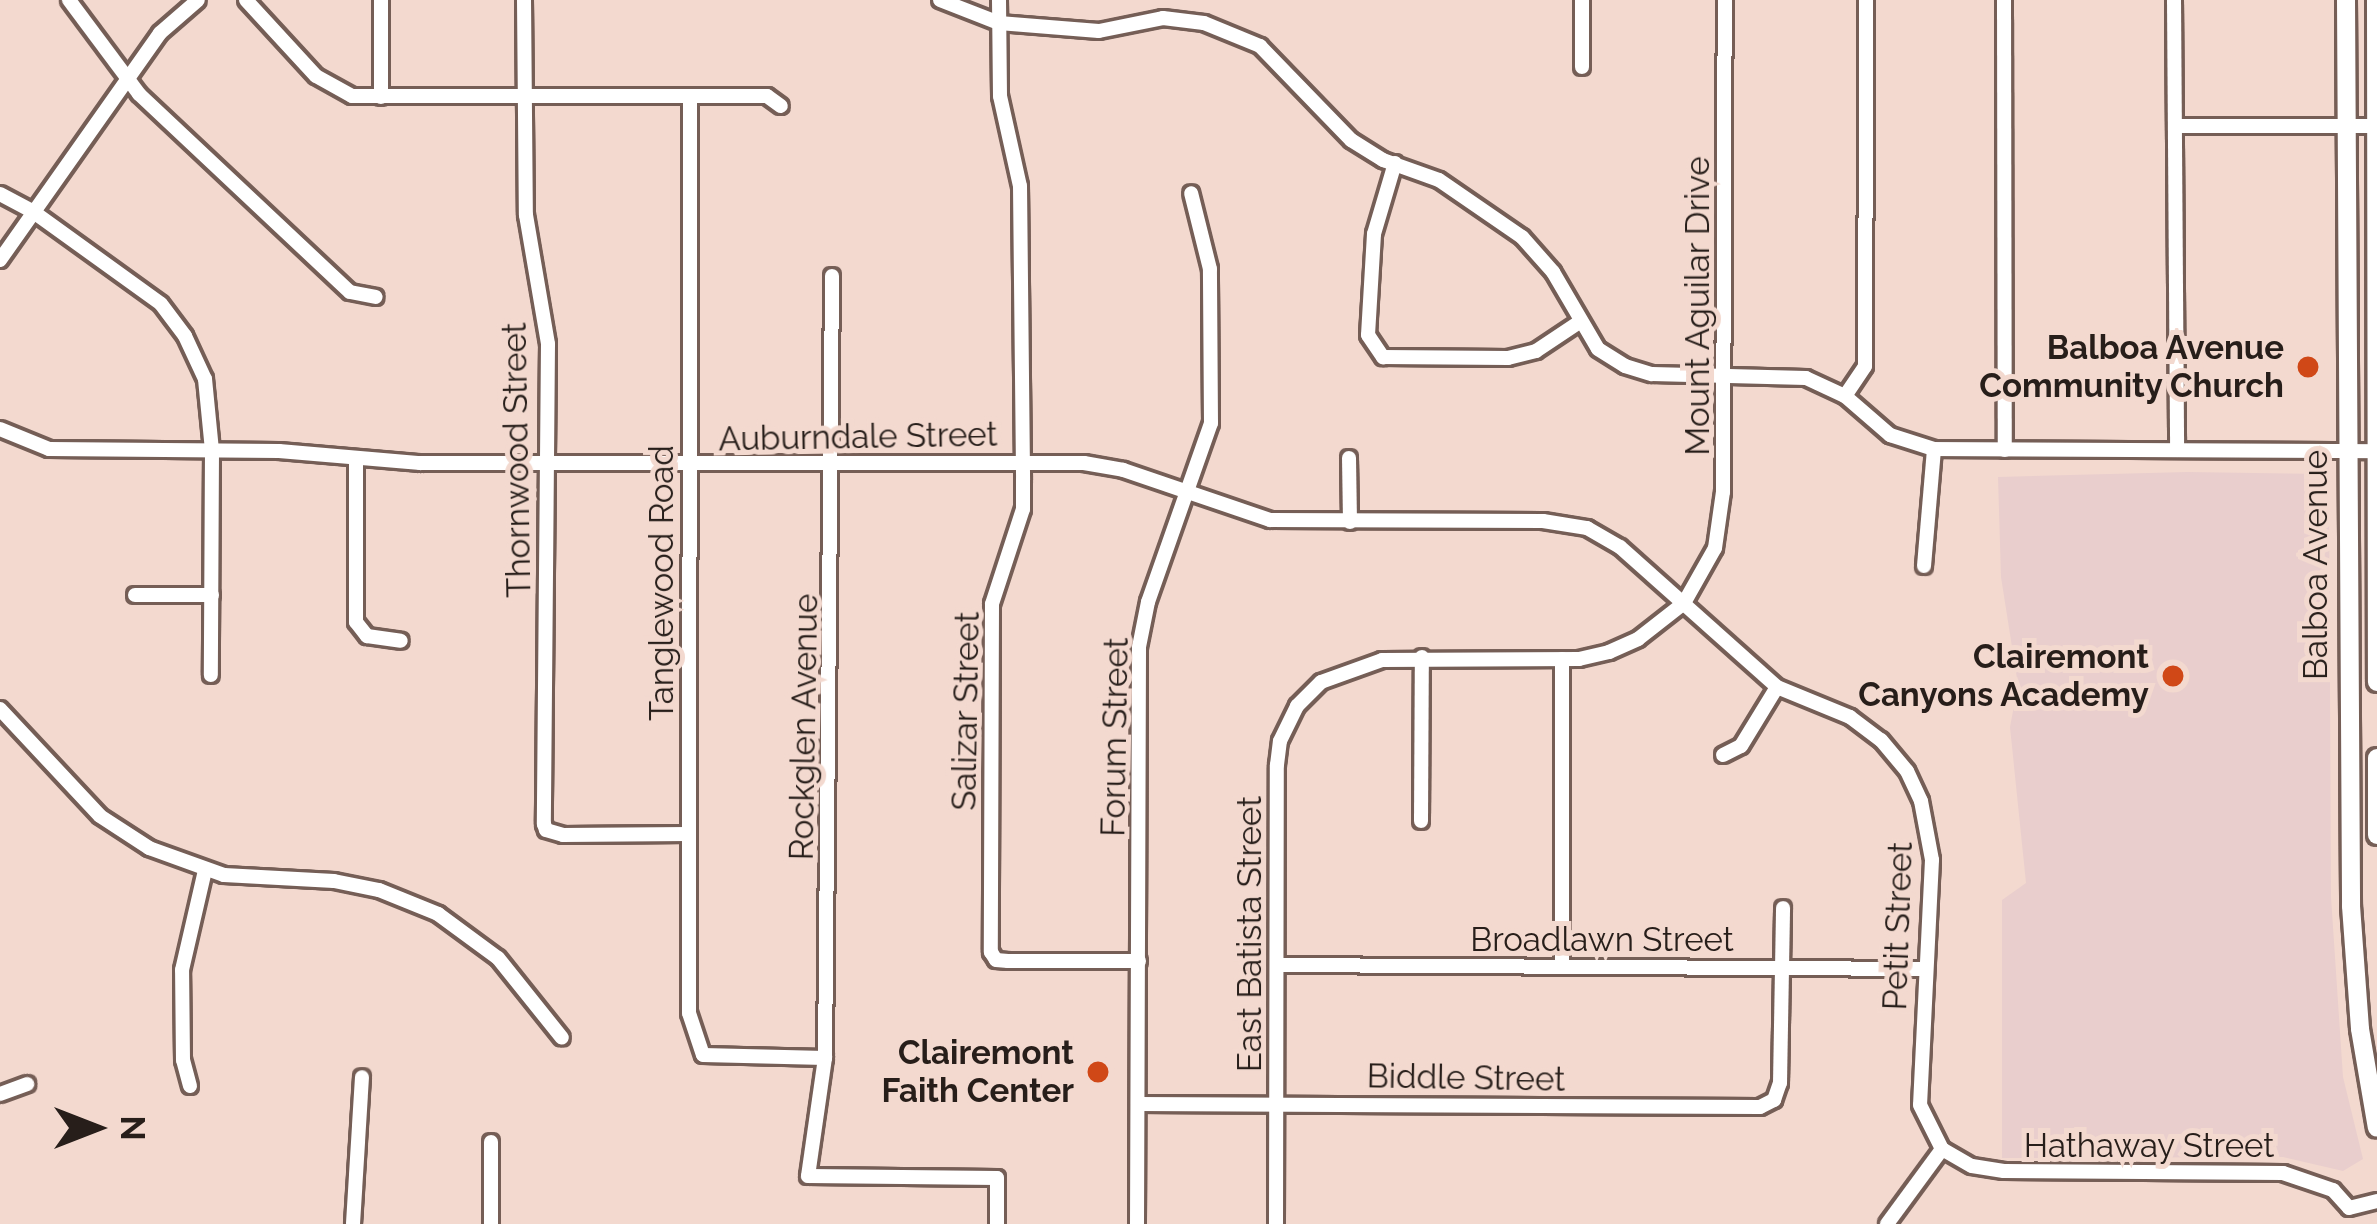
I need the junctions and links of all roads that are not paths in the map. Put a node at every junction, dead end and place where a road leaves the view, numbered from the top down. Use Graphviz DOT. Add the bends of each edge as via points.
graph roads {
  1 [pos="68,0"];
  2 [pos="198,0"];
  3 [pos="246,0"];
  4 [pos="381,0"];
  5 [pos="524,0"];
  6 [pos="940,0"];
  7 [pos="999,0"];
  8 [pos="1582,0"];
  9 [pos="1725,0"];
  10 [pos="1867,0"];
  11 [pos="2004,0"];
  12 [pos="2174,0"];
  13 [pos="2346,0"];
  14 [pos="2376,0"];
  15 [pos="999,23"];
  16 [pos="1582,67"];
  17 [pos="128,82"];
  18 [pos="381,97"];
  19 [pos="690,97"];
  20 [pos="526,99"];
  21 [pos="781,106"];
  22 [pos="2175,126"];
  23 [pos="2345,126"];
  24 [pos="2375,127"];
  25 [pos="1395,163"];
  26 [pos="1191,193"];
  27 [pos="0,194"];
  28 [pos="35,213"];
  29 [pos="0,260"];
  30 [pos="832,276"];
  31 [pos="376,297"];
  32 [pos="1578,323"];
  33 [pos="1725,376"];
  34 [pos="1845,396"];
  35 [pos="0,429"];
  36 [pos="1934,449"];
  37 [pos="2005,450"];
  38 [pos="2177,450"];
  39 [pos="212,451"];
  40 [pos="2345,451"];
  41 [pos="2376,451"];
  42 [pos="356,458"];
  43 [pos="1349,458"];
  44 [pos="1023,462"];
  45 [pos="549,464"];
  46 [pos="689,465"];
  47 [pos="832,465"];
  48 [pos="1187,494"];
  49 [pos="1349,522"];
  50 [pos="1924,566"];
  51 [pos="212,595"];
  52 [pos="135,596"];
  53 [pos="1684,603"];
  54 [pos="401,641"];
  55 [pos="1422,657"];
  56 [pos="1562,659"];
  57 [pos="212,675"];
  58 [pos="2377,682"];
  59 [pos="1777,687"];
  60 [pos="0,709"];
  61 [pos="1723,755"];
  62 [pos="2377,758"];
  63 [pos="1420,821"];
  64 [pos="688,834"];
  65 [pos="2377,835"];
  66 [pos="205,870"];
  67 [pos="1783,908"];
  68 [pos="1138,962"];
  69 [pos="1278,965"];
  70 [pos="1562,967"];
  71 [pos="1782,968"];
  72 [pos="1926,969"];
  73 [pos="562,1038"];
  74 [pos="825,1058"];
  75 [pos="362,1077"];
  76 [pos="27,1084"];
  77 [pos="190,1086"];
  78 [pos="0,1094"];
  79 [pos="1277,1103"];
  80 [pos="1138,1104"];
  81 [pos="2377,1128"];
  82 [pos="491,1142"];
  83 [pos="1942,1150"];
  84 [pos="2377,1201"];
  85 [pos="2347,1216"];
  86 [pos="353,1224"];
  87 [pos="490,1224"];
  88 [pos="997,1224"];
  89 [pos="1137,1224"];
  90 [pos="1276,1224"];
  91 [pos="1887,1224"];
  1 -- 17 [label="street"];
  2 -- 17 [label="street" via="160,33"];
  3 -- 18 [label="street" via="316,76 352,96"];
  4 -- 18 [label="street"];
  5 -- 20 [label="street, Thornwood Street"];
  6 -- 15 [label="street"];
  7 -- 15 [label="street, Salizar Street"];
  8 -- 16 [label="street"];
  9 -- 33 [label="street, Mount Aguilar Drive"];
  10 -- 34 [label="street" via="1865,366"];
  11 -- 37 [label="street"];
  12 -- 22 [label="street"];
  13 -- 23 [label="main road, Balboa Avenue"];
  14 -- 24 [label="main road, Balboa Avenue"];
  15 -- 25 [label="street" via="1099,31 1163,18 1234,33 1276,60 1351,140"];
  15 -- 44 [label="street, Salizar Street" via="1000,96 1020,186"];
  17 -- 28 [label="street"];
  17 -- 31 [label="street" via="350,292"];
  18 -- 20 [label="street"];
  19 -- 20 [label="street"];
  19 -- 21 [label="street" via="767,96"];
  19 -- 46 [label="street, Tanglewood Road"];
  20 -- 45 [label="street, Thornwood Street" via="526,215 548,344"];
  22 -- 23 [label="street"];
  22 -- 38 [label="street"];
  23 -- 24 [label="street"];
  23 -- 40 [label="main road, Balboa Avenue"];
  24 -- 41 [label="main road, Balboa Avenue"];
  25 -- 32 [label="street" via="1438,180 1522,237 1553,272"];
  25 -- 32 [label="street" via="1374,234 1368,335 1383,357 1508,358"];
  26 -- 48 [label="street, Forum Street" via="1210,268 1210,423"];
  27 -- 28 [label="street"];
  28 -- 29 [label="street"];
  28 -- 39 [label="street" via="161,304 185,336 205,379"];
  30 -- 47 [label="street, Rockglen Avenue"];
  32 -- 33 [label="street" via="1625,366"];
  33 -- 34 [label="street" via="1806,377"];
  33 -- 53 [label="street, Mount Aguilar Drive" via="1722,521 1705,573"];
  34 -- 36 [label="street" via="1890,435"];
  35 -- 39 [label="street, Auburndale Street" via="49,448"];
  36 -- 37 [label="street"];
  36 -- 50 [label="street"];
  37 -- 38 [label="street"];
  38 -- 40 [label="street"];
  39 -- 42 [label="street, Auburndale Street"];
  39 -- 51 [label="street"];
  40 -- 41 [label="street"];
  40 -- 81 [label="main road, Balboa Avenue" via="2354,971"];
  41 -- 58 [label="main road, Balboa Avenue"];
  42 -- 45 [label="street, Auburndale Street"];
  42 -- 54 [label="street" via="356,622 367,636"];
  43 -- 49 [label="street"];
  44 -- 47 [label="street, Auburndale Street"];
  44 -- 48 [label="street, Auburndale Street" via="1105,465"];
  44 -- 68 [label="street, Salizar Street" via="1023,509 992,604 991,952 1008,962"];
  45 -- 46 [label="street, Auburndale Street"];
  45 -- 64 [label="street, Thornwood Street" via="546,830"];
  46 -- 47 [label="street, Auburndale Street"];
  46 -- 64 [label="street, Tanglewood Road"];
  47 -- 74 [label="street, Rockglen Avenue"];
  48 -- 49 [label="street, Auburndale Street" via="1270,520"];
  48 -- 68 [label="street, Forum Street" via="1139,647"];
  49 -- 53 [label="street, Auburndale Street" via="1587,527"];
  51 -- 52 [label="street"];
  51 -- 57 [label="street"];
  53 -- 56 [label="street, East Batista Street" via="1638,639"];
  53 -- 59 [label="street, Petit Street"];
  55 -- 56 [label="street, East Batista Street"];
  55 -- 63 [label="street"];
  55 -- 69 [label="street, East Batista Street" via="1382,660 1321,682 1280,740"];
  56 -- 70 [label="street"];
  59 -- 61 [label="street" via="1741,746"];
  59 -- 72 [label="street, Petit Street" via="1865,727 1914,784 1932,860"];
  60 -- 66 [label="street" via="100,816 149,848"];
  62 -- 65 [label="main road"];
  64 -- 74 [label="street, Tanglewood Road" via="695,1043 715,1057"];
  66 -- 73 [label="street" via="334,881 438,914 498,958"];
  66 -- 77 [label="street" via="182,970"];
  67 -- 71 [label="street"];
  68 -- 80 [label="street, Forum Street"];
  69 -- 70 [label="street, Broadlawn Street"];
  69 -- 79 [label="street, East Batista Street"];
  70 -- 71 [label="street, Broadlawn Street"];
  71 -- 72 [label="street, Broadlawn Street"];
  71 -- 79 [label="street, Biddle Street" via="1780,1083 1774,1100 1760,1107"];
  72 -- 83 [label="street, Petit Street" via="1920,1105"];
  74 -- 88 [label="street, Rockglen Avenue" via="808,1176 998,1178"];
  75 -- 86 [label="street"];
  76 -- 78 [label="street"];
  79 -- 80 [label="street, Biddle Street"];
  79 -- 90 [label="street, East Batista Street"];
  80 -- 89 [label="street, Forum Street"];
  82 -- 87 [label="street"];
  83 -- 85 [label="street, Hathaway Street" via="2004,1172 2283,1173 2333,1190"];
  83 -- 91 [label="street"];
  84 -- 85 [label="street"];
}
